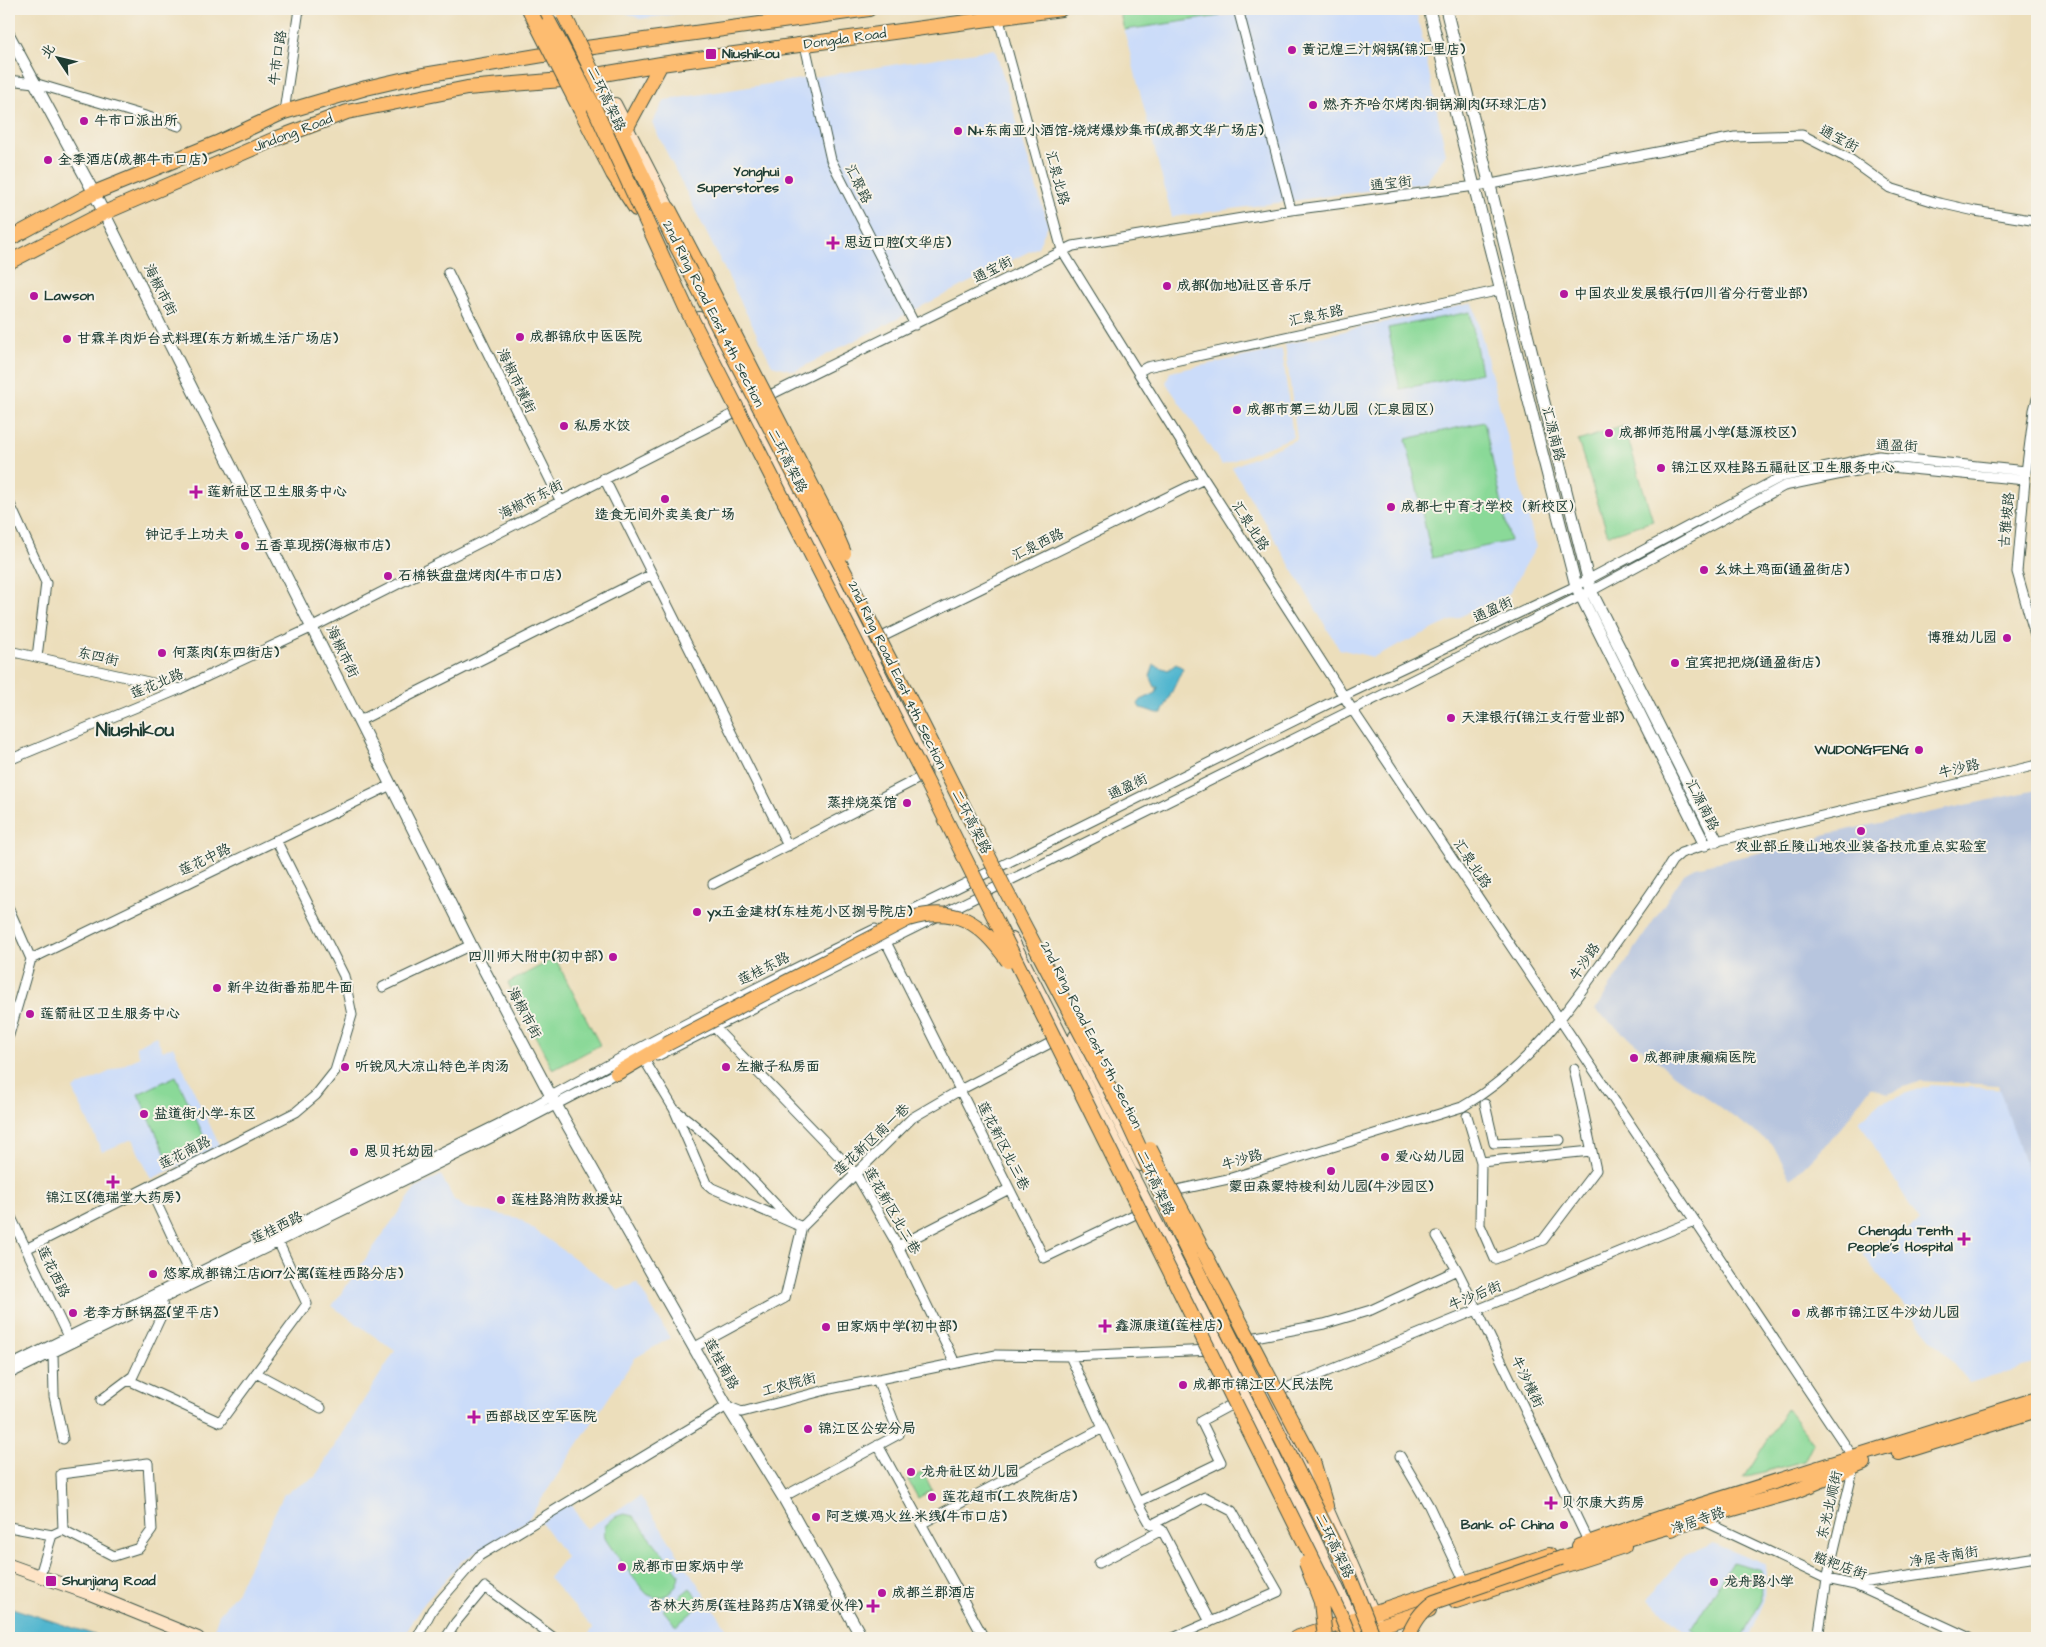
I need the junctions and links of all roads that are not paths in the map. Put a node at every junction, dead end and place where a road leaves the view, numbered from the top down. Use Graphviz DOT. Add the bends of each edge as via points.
graph roads {
  1 [pos="299,9"];
  2 [pos="529,9"];
  3 [pos="536,9"];
  4 [pos="542,9"];
  5 [pos="560,9"];
  6 [pos="869,9"];
  7 [pos="1061,9"];
  8 [pos="1238,9"];
  9 [pos="1429,9"];
  10 [pos="1446,9"];
  11 [pos="997,13"];
  12 [pos="9,35"];
  13 [pos="805,45"];
  14 [pos="579,49"];
  15 [pos="559,53"];
  16 [pos="661,64"];
  17 [pos="599,74"];
  18 [pos="574,79"];
  19 [pos="9,80"];
  20 [pos="34,83"];
  21 [pos="284,112"];
  22 [pos="179,126"];
  23 [pos="628,127"];
  24 [pos="1489,184"];
  25 [pos="1474,187"];
  26 [pos="94,193"];
  27 [pos="669,209"];
  28 [pos="1291,210"];
  29 [pos="104,213"];
  30 [pos="2037,221"];
  31 [pos="650,230"];
  32 [pos="9,239"];
  33 [pos="1062,250"];
  34 [pos="9,262"];
  35 [pos="448,272"];
  36 [pos="1500,290"];
  37 [pos="686,308"];
  38 [pos="915,325"];
  39 [pos="1138,372"];
  40 [pos="762,399"];
  41 [pos="2037,400"];
  42 [pos="745,408"];
  43 [pos="2025,476"];
  44 [pos="604,478"];
  45 [pos="1204,479"];
  46 [pos="560,500"];
  47 [pos="9,502"];
  48 [pos="652,574"];
  49 [pos="1587,579"];
  50 [pos="1582,591"];
  51 [pos="313,627"];
  52 [pos="876,639"];
  53 [pos="2037,642"];
  54 [pos="9,651"];
  55 [pos="37,657"];
  56 [pos="180,689"];
  57 [pos="1344,696"];
  58 [pos="1352,709"];
  59 [pos="359,721"];
  60 [pos="9,760"];
  61 [pos="2037,765"];
  62 [pos="929,773"];
  63 [pos="391,785"];
  64 [pos="276,840"];
  65 [pos="1717,841"];
  66 [pos="1705,845"];
  67 [pos="788,846"];
  68 [pos="986,874"];
  69 [pos="713,884"];
  70 [pos="993,888"];
  71 [pos="9,909"];
  72 [pos="886,942"];
  73 [pos="471,946"];
  74 [pos="31,959"];
  75 [pos="383,988"];
  76 [pos="1043,1014"];
  77 [pos="1560,1021"];
  78 [pos="715,1028"];
  79 [pos="9,1035"];
  80 [pos="1063,1037"];
  81 [pos="645,1061"];
  82 [pos="1574,1069"];
  83 [pos="617,1073"];
  84 [pos="960,1090"];
  85 [pos="553,1100"];
  86 [pos="1485,1104"];
  87 [pos="674,1109"];
  88 [pos="1467,1116"];
  89 [pos="1128,1122"];
  90 [pos="1560,1140"];
  91 [pos="1591,1151"];
  92 [pos="1481,1162"];
  93 [pos="856,1174"];
  94 [pos="149,1187"];
  95 [pos="1009,1188"];
  96 [pos="1156,1195"];
  97 [pos="1149,1208"];
  98 [pos="9,1213"];
  99 [pos="1694,1221"];
  100 [pos="797,1225"];
  101 [pos="1436,1236"];
  102 [pos="276,1238"];
  103 [pos="898,1246"];
  104 [pos="26,1249"];
  105 [pos="1457,1270"];
  106 [pos="192,1279"];
  107 [pos="161,1300"];
  108 [pos="1477,1310"];
  109 [pos="70,1340"];
  110 [pos="1236,1341"];
  111 [pos="694,1347"];
  112 [pos="1220,1349"];
  113 [pos="52,1353"];
  114 [pos="1070,1356"];
  115 [pos="955,1363"];
  116 [pos="9,1366"];
  117 [pos="256,1373"];
  118 [pos="9,1374"];
  119 [pos="877,1379"];
  120 [pos="128,1380"];
  121 [pos="1267,1396"];
  122 [pos="1244,1397"];
  123 [pos="2037,1399"];
  124 [pos="101,1400"];
  125 [pos="728,1406"];
  126 [pos="322,1408"];
  127 [pos="2037,1410"];
  128 [pos="1246,1422"];
  129 [pos="1103,1428"];
  130 [pos="63,1439"];
  131 [pos="878,1446"];
  132 [pos="1400,1456"];
  133 [pos="1853,1462"];
  134 [pos="783,1497"];
  135 [pos="1138,1502"];
  136 [pos="1326,1506"];
  137 [pos="1702,1520"];
  138 [pos="921,1524"];
  139 [pos="1682,1524"];
  140 [pos="1151,1525"];
  141 [pos="9,1527"];
  142 [pos="63,1530"];
  143 [pos="1162,1530"];
  144 [pos="52,1535"];
  145 [pos="1590,1543"];
  146 [pos="2037,1557"];
  147 [pos="1099,1563"];
  148 [pos="9,1565"];
  149 [pos="9,1573"];
  150 [pos="40,1575"];
  151 [pos="1827,1579"];
  152 [pos="1465,1582"];
  153 [pos="1855,1584"];
  154 [pos="1210,1622"];
  155 [pos="1378,1629"];
  156 [pos="1355,1632"];
  157 [pos="178,1638"];
  158 [pos="198,1638"];
  159 [pos="417,1638"];
  160 [pos="446,1638"];
  161 [pos="554,1638"];
  162 [pos="862,1638"];
  163 [pos="984,1638"];
  164 [pos="1173,1638"];
  165 [pos="1296,1638"];
  166 [pos="1325,1638"];
  167 [pos="1342,1638"];
  168 [pos="1407,1638"];
  169 [pos="1818,1638"];
  170 [pos="1970,1638"];
  1 -- 21 [label="street, 牛市口路"];
  2 -- 31 [label="main road, bridge" via="613,174"];
  3 -- 15 [label="main road, 2nd Ring Road East 4th Section"];
  4 -- 31 [label="main road, 二环高架路, bridge" via="593,105"];
  5 -- 14 [label="main road, 2nd Ring Road East 4th Section"];
  5 -- 52 [label="main road, 二环高架路, bridge"];
  6 -- 14 [label="main road, Dongda Road"];
  7 -- 11 [label="main road, Dongda Road"];
  8 -- 28 [label="street"];
  9 -- 25 [label="street, 汇源南路"];
  10 -- 24 [label="street, 汇源南路"];
  11 -- 13 [label="main road, Dongda Road"];
  11 -- 33 [label="street, 汇泉北路"];
  12 -- 20 [label="street, 海椒市街"];
  13 -- 16 [label="main road, Dongda Road"];
  13 -- 38 [label="street, 汇聚路" via="831,160"];
  14 -- 15 [label="main road, Dongda Road"];
  14 -- 17 [label="main road, 2nd Ring Road East 4th Section"];
  15 -- 18 [label="main road, 2nd Ring Road East 4th Section"];
  15 -- 21 [label="main road, Jindong Road" via="418,76"];
  16 -- 17 [label="main road, Dongda Road"];
  16 -- 23 [label="main road"];
  17 -- 18 [label="main road, Jindong Road"];
  17 -- 23 [label="main road, 2nd Ring Road East 4th Section"];
  18 -- 29 [label="main road, Jindong Road" via="467,88 347,112 275,139"];
  18 -- 42 [label="main road, 2nd Ring Road East 4th Section"];
  19 -- 20 [label="street"];
  20 -- 22 [label="street"];
  20 -- 26 [label="street, 海椒市街"];
  21 -- 26 [label="main road, Jindong Road"];
  23 -- 27 [label="main road, 2nd Ring Road East 4th Section"];
  24 -- 25 [label="street, 通宝街"];
  24 -- 30 [label="street, 通宝街" via="1735,137 1802,135 1851,160 1890,188 1975,211"];
  24 -- 49 [label="street, 汇源南路"];
  25 -- 28 [label="street, 通宝街"];
  25 -- 36 [label="street, 汇源南路"];
  26 -- 29 [label="street, 海椒市街"];
  26 -- 32 [label="main road, Jindong Road"];
  27 -- 40 [label="main road, 2nd Ring Road East 4th Section" via="676,231"];
  27 -- 52 [label="main road, bridge" via="832,525"];
  28 -- 33 [label="street, 通宝街"];
  29 -- 34 [label="main road, Jindong Road"];
  29 -- 51 [label="street, 海椒市街"];
  31 -- 37 [label="main road, 二环高架路, bridge"];
  33 -- 38 [label="street, 通宝街"];
  33 -- 39 [label="street, 汇泉北路"];
  35 -- 46 [label="street, 海椒市横街"];
  36 -- 39 [label="street, 汇泉东路" via="1147,367"];
  36 -- 50 [label="street, 汇源南路"];
  37 -- 52 [label="main road, bridge" via="698,348 831,606"];
  37 -- 76 [label="main road, 二环高架路, bridge"];
  38 -- 40 [label="street, 通宝街"];
  39 -- 45 [label="street, 汇泉北路"];
  40 -- 42 [label="street, 海椒市东街"];
  40 -- 52 [label="main road, 2nd Ring Road East 4th Section"];
  41 -- 43 [label="street, 古雅坡路"];
  42 -- 44 [label="street, 海椒市东街"];
  42 -- 52 [label="main road, 2nd Ring Road East 4th Section"];
  43 -- 49 [label="street, 通盈街" via="1879,456 1781,477"];
  43 -- 50 [label="street, 通盈街" via="1880,466 1784,486"];
  43 -- 53 [label="street, 古雅坡路" via="2017,572"];
  44 -- 46 [label="street, 海椒市东街"];
  44 -- 48 [label="street"];
  45 -- 52 [label="street, 汇泉西路"];
  45 -- 57 [label="street, 汇泉北路"];
  46 -- 51 [label="street, 海椒市东街"];
  47 -- 55 [label="street" via="46,583"];
  48 -- 59 [label="street"];
  48 -- 67 [label="street"];
  49 -- 50 [label="street, 汇源南路"];
  50 -- 57 [label="street, 通盈街"];
  50 -- 58 [label="street, 通盈街"];
  50 -- 65 [label="street, 汇源南路"];
  50 -- 66 [label="street, 汇源南路"];
  51 -- 56 [label="street, 莲花北路"];
  51 -- 59 [label="street, 海椒市街"];
  52 -- 62 [label="main road, 2nd Ring Road East 4th Section"];
  52 -- 68 [label="main road, 2nd Ring Road East 4th Section"];
  52 -- 89 [label="main road, 二环高架路, bridge"];
  54 -- 55 [label="street, 东四街"];
  55 -- 56 [label="street, 东四街"];
  56 -- 60 [label="street, 莲花北路"];
  57 -- 58 [label="street, 汇泉北路"];
  57 -- 68 [label="street, 通盈街"];
  58 -- 70 [label="street, 通盈街"];
  58 -- 77 [label="street, 汇泉北路"];
  59 -- 63 [label="street, 海椒市街"];
  61 -- 65 [label="street, 牛沙路"];
  62 -- 67 [label="street"];
  62 -- 68 [label="main road, 2nd Ring Road East 4th Section"];
  63 -- 64 [label="street, 莲花中路"];
  63 -- 73 [label="street, 海椒市街"];
  64 -- 74 [label="street, 莲花中路"];
  64 -- 94 [label="street, 莲花南路" via="344,976 352,1015 335,1071 316,1095 296,1112"];
  65 -- 66 [label="street, 牛沙路"];
  66 -- 77 [label="street, 牛沙路" via="1681,853 1672,861"];
  67 -- 69 [label="street"];
  68 -- 70 [label="main road, 2nd Ring Road East 5th Section"];
  68 -- 85 [label="street, 莲桂东路" via="663,1035"];
  70 -- 72 [label="street"];
  70 -- 80 [label="main road, 2nd Ring Road East 5th Section"];
  70 -- 96 [label="main road, 2nd Ring Road East 5th Section"];
  71 -- 74 [label="street"];
  72 -- 78 [label="street"];
  72 -- 84 [label="street, 莲花新区北三巷"];
  73 -- 75 [label="street"];
  73 -- 85 [label="street, 海椒市街"];
  74 -- 79 [label="street"];
  76 -- 83 [label="main road, bridge" via="994,941 980,928 954,916 927,914 908,919"];
  76 -- 128 [label="main road, 二环高架路, bridge"];
  77 -- 96 [label="street, 牛沙路" via="1532,1053 1481,1096 1462,1107 1228,1179"];
  77 -- 99 [label="street, 汇泉北路"];
  78 -- 81 [label="street"];
  78 -- 93 [label="street, 莲花新区北二巷"];
  80 -- 84 [label="street, 莲花新区南一巷"];
  80 -- 97 [label="main road, 2nd Ring Road East 5th Section"];
  81 -- 83 [label="street"];
  81 -- 87 [label="street"];
  82 -- 91 [label="street"];
  83 -- 85 [label="street"];
  84 -- 93 [label="street, 莲花新区南一巷" via="912,1118"];
  84 -- 95 [label="street, 莲花新区北三巷"];
  85 -- 102 [label="street, 莲桂西路" via="525,1111"];
  85 -- 111 [label="street, 莲桂南路"];
  86 -- 90 [label="street" via="1494,1144"];
  87 -- 100 [label="street"];
  87 -- 100 [label="street" via="706,1183"];
  88 -- 92 [label="street"];
  89 -- 136 [label="main road, bridge" via="1140,1131 1312,1460"];
  89 -- 155 [label="main road, 二环高架路, bridge" via="1180,1236"];
  91 -- 92 [label="street"];
  91 -- 92 [label="street" via="1596,1170 1543,1240 1495,1259 1480,1226"];
  93 -- 100 [label="street, 莲花新区南一巷"];
  93 -- 103 [label="street, 莲花新区北二巷"];
  94 -- 104 [label="street, 莲花南路"];
  94 -- 106 [label="street"];
  95 -- 97 [label="street, 莲花新区北三巷" via="1044,1258"];
  95 -- 103 [label="street"];
  96 -- 110 [label="main road, 2nd Ring Road East 5th Section"];
  97 -- 112 [label="main road, 2nd Ring Road East 5th Section"];
  98 -- 104 [label="street, 莲花西路"];
  99 -- 108 [label="street, 牛沙后街"];
  99 -- 133 [label="street, 汇泉北路"];
  100 -- 111 [label="street" via="785,1298"];
  101 -- 105 [label="street, 牛沙横街"];
  102 -- 106 [label="street, 莲桂西路"];
  102 -- 117 [label="street" via="307,1304"];
  103 -- 115 [label="street, 莲花新区北二巷"];
  104 -- 109 [label="street, 莲花西路"];
  105 -- 108 [label="street, 牛沙横街"];
  105 -- 110 [label="street" via="1371,1310 1324,1324"];
  106 -- 107 [label="street, 莲桂西路"];
  106 -- 109 [label="street, 莲桂西路"];
  107 -- 109 [label="street, 莲桂西路"];
  107 -- 120 [label="street" via="164,1310 133,1376"];
  108 -- 121 [label="street, 牛沙后街"];
  108 -- 145 [label="street, 牛沙横街"];
  109 -- 113 [label="street, 莲桂西路"];
  109 -- 116 [label="street, 莲桂西路"];
  110 -- 121 [label="main road, 2nd Ring Road East 5th Section"];
  111 -- 125 [label="street, 莲桂南路"];
  112 -- 114 [label="street, 工农院街"];
  112 -- 122 [label="main road, 2nd Ring Road East 5th Section"];
  113 -- 118 [label="street, 莲桂西路"];
  113 -- 130 [label="street" via="54,1396"];
  114 -- 115 [label="street, 工农院街" via="996,1355"];
  114 -- 129 [label="street"];
  115 -- 119 [label="street, 工农院街"];
  117 -- 120 [label="street" via="220,1422"];
  117 -- 126 [label="street"];
  119 -- 125 [label="street, 工农院街" via="742,1412"];
  119 -- 131 [label="street" via="899,1434"];
  120 -- 124 [label="street"];
  121 -- 136 [label="main road, 2nd Ring Road East 5th Section"];
  122 -- 135 [label="street" via="1201,1421 1221,1462"];
  122 -- 156 [label="main road, 2nd Ring Road East 5th Section"];
  123 -- 133 [label="main road, 净居寺路"];
  125 -- 134 [label="street, 莲桂南路"];
  125 -- 159 [label="street" via="478,1556 432,1610"];
  127 -- 133 [label="main road, 净居寺路"];
  128 -- 156 [label="main road, 二环高架路, bridge" via="1342,1618"];
  128 -- 166 [label="main road, bridge" via="1263,1470 1318,1592"];
  129 -- 135 [label="street"];
  129 -- 138 [label="street"];
  131 -- 134 [label="street"];
  131 -- 138 [label="street"];
  132 -- 152 [label="street" via="1429,1506"];
  133 -- 137 [label="main road, 净居寺路" via="1793,1492"];
  133 -- 145 [label="main road, 净居寺路" via="1660,1518"];
  133 -- 151 [label="street, 东光北顺街"];
  134 -- 162 [label="street, 莲桂南路"];
  135 -- 140 [label="street"];
  136 -- 155 [label="main road, 2nd Ring Road East 5th Section"];
  137 -- 139 [label="main road, 净居寺路"];
  137 -- 151 [label="street, 糍粑店街"];
  138 -- 163 [label="street"];
  139 -- 155 [label="main road, 净居寺路" via="1664,1533"];
  139 -- 168 [label="main road, bridge" via="1561,1558 1434,1602 1424,1609"];
  140 -- 143 [label="street"];
  140 -- 154 [label="street" via="1205,1497 1232,1511 1278,1592"];
  141 -- 144 [label="street"];
  142 -- 142 [label="street" via="61,1474 148,1463 152,1530 139,1548 114,1556"];
  142 -- 144 [label="street"];
  143 -- 147 [label="street"];
  143 -- 154 [label="street"];
  144 -- 150 [label="street"];
  145 -- 152 [label="main road, 净居寺路"];
  146 -- 153 [label="street, 净居寺南街"];
  148 -- 150 [label="main road"];
  149 -- 157 [label="main road"];
  150 -- 158 [label="main road"];
  151 -- 153 [label="street, 糍粑店街"];
  151 -- 169 [label="street, 东光北顺街"];
  152 -- 155 [label="main road, 净居寺路"];
  153 -- 170 [label="street, 糍粑店街"];
  154 -- 164 [label="street"];
  155 -- 156 [label="main road, 净居寺路"];
  156 -- 165 [label="main road"];
  156 -- 167 [label="main road"];
  160 -- 161 [label="street" via="485,1587"];
}
